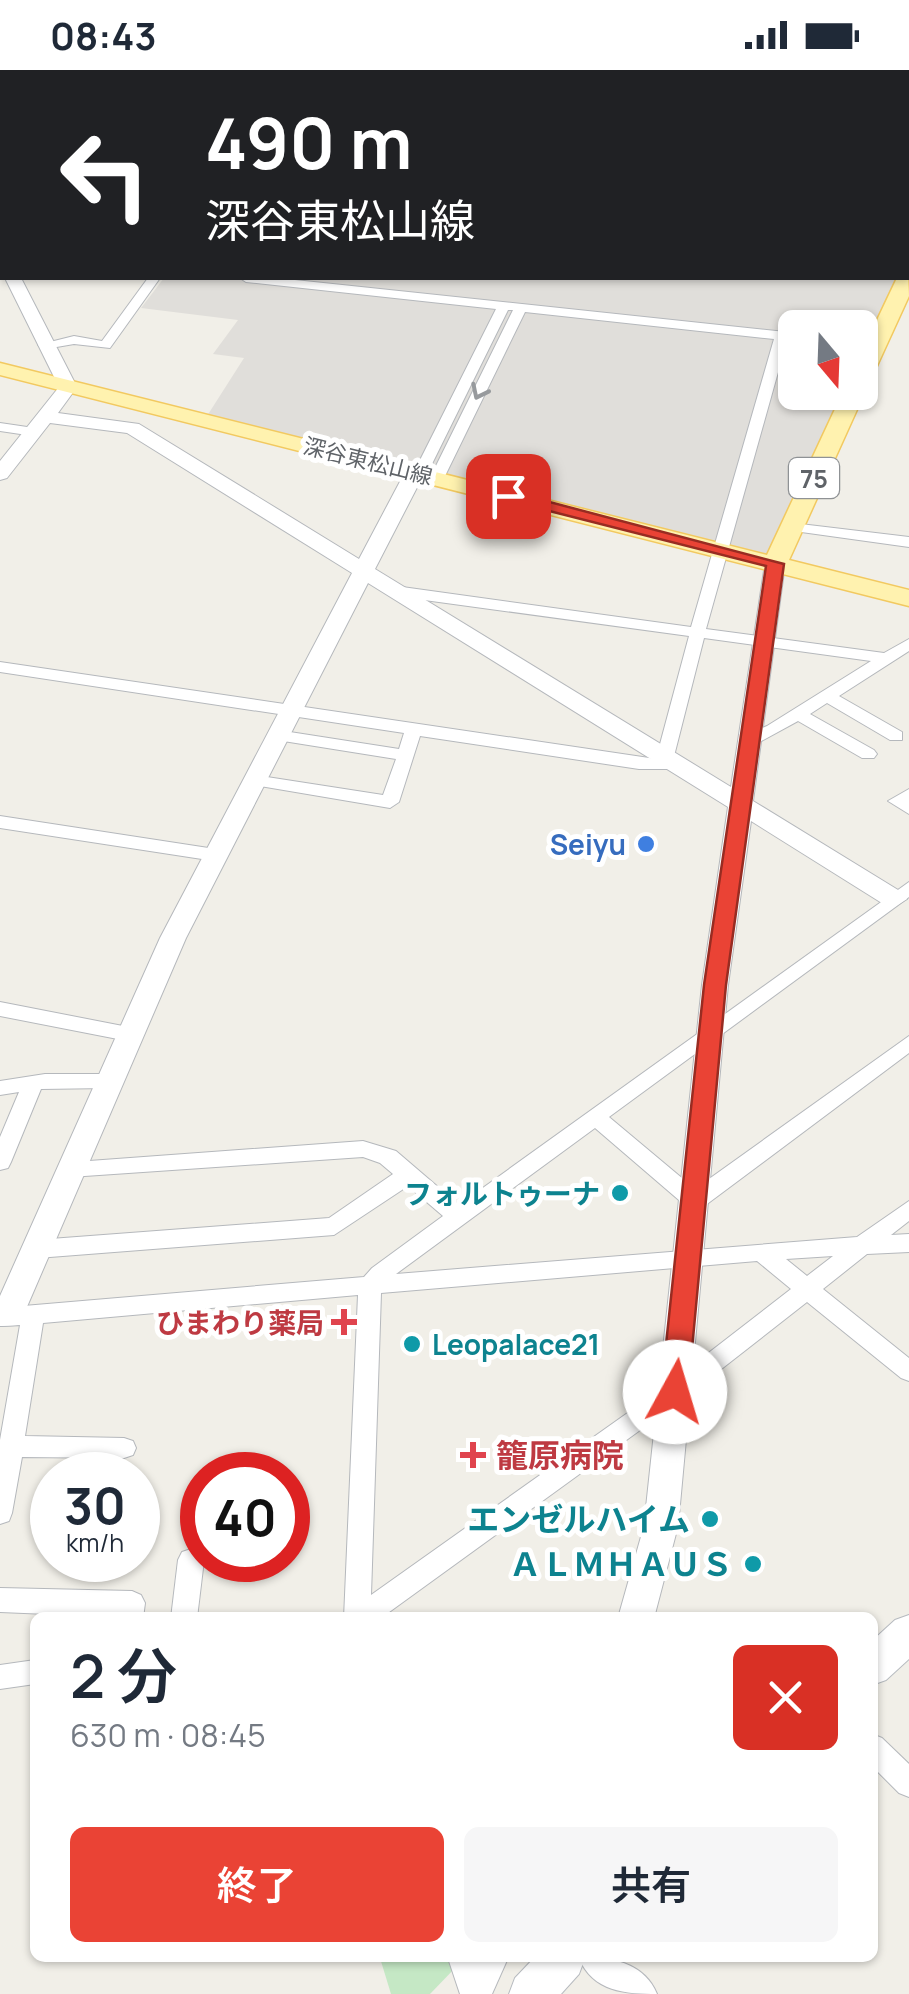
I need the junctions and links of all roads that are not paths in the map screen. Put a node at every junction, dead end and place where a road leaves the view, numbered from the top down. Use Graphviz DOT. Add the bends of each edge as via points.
graph roads {
  1 [pos="15,280"];
  2 [pos="153,280"];
  3 [pos="265,280"];
  4 [pos="905,280"];
  5 [pos="504,305"];
  6 [pos="520,306"];
  7 [pos="878,327"];
  8 [pos="778,335"];
  9 [pos="45,345"];
  10 [pos="0,369"];
  11 [pos="778,370"];
  12 [pos="68,387"];
  13 [pos="846,410"];
  14 [pos="40,424"];
  15 [pos="0,427"];
  16 [pos="0,474"];
  17 [pos="424,475"];
  18 [pos="792,527"];
  19 [pos="909,542"];
  20 [pos="719,550"];
  21 [pos="775,564"];
  22 [pos="364,572"];
  23 [pos="395,591"];
  24 [pos="909,598"];
  25 [pos="697,632"];
  26 [pos="762,641"];
  27 [pos="900,652"];
  28 [pos="0,667"];
  29 [pos="826,696"];
  30 [pos="290,710"];
  31 [pos="798,714"];
  32 [pos="414,729"];
  33 [pos="277,735"];
  34 [pos="896,736"];
  35 [pos="748,741"];
  36 [pos="868,754"];
  37 [pos="406,755"];
  38 [pos="668,762"];
  39 [pos="254,780"];
  40 [pos="909,794"];
  41 [pos="739,804"];
  42 [pos="909,808"];
  43 [pos="0,822"];
  44 [pos="215,855"];
  45 [pos="904,898"];
  46 [pos="0,1010"];
  47 [pos="712,1030"];
  48 [pos="128,1034"];
  49 [pos="909,1043"];
  50 [pos="108,1081"];
  51 [pos="33,1084"];
  52 [pos="0,1088"];
  53 [pos="595,1117"];
  54 [pos="0,1162"];
  55 [pos="70,1169"];
  56 [pos="409,1174"];
  57 [pos="695,1202"];
  58 [pos="909,1209"];
  59 [pos="459,1217"];
  60 [pos="909,1242"];
  61 [pos="865,1246"];
  62 [pos="37,1249"];
  63 [pos="760,1252"];
  64 [pos="688,1258"];
  65 [pos="370,1286"];
  66 [pos="808,1290"];
  67 [pos="13,1316"];
  68 [pos="909,1370"];
  69 [pos="675,1392"];
  70 [pos="8,1435"];
  71 [pos="124,1448"];
  72 [pos="0,1513"];
  73 [pos="188,1582"];
  74 [pos="0,1600"];
  75 [pos="131,1612"];
  76 [pos="185,1612"];
  77 [pos="358,1612"];
  78 [pos="366,1612"];
  79 [pos="638,1612"];
  80 [pos="909,1633"];
  81 [pos="878,1661"];
  82 [pos="30,1673"];
  83 [pos="0,1677"];
  84 [pos="878,1753"];
  85 [pos="909,1783"];
  86 [pos="465,1962"];
  87 [pos="491,1962"];
  88 [pos="560,1962"];
  89 [pos="599,1962"];
  90 [pos="476,1994"];
  91 [pos="532,1994"];
  92 [pos="642,1994"];
  1 -- 9 [label="street"];
  2 -- 9 [label="street" via="105,344"];
  3 -- 5 [label="street"];
  4 -- 7 [label="main road"];
  5 -- 6 [label="street"];
  5 -- 17 [label="street"];
  6 -- 8 [label="street"];
  6 -- 17 [label="street, one-way"];
  9 -- 12 [label="street"];
  10 -- 12 [label="main road, 深谷東松山線"];
  11 -- 20 [label="street"];
  12 -- 14 [label="street"];
  12 -- 17 [label="main road, 深谷東松山線"];
  13 -- 18 [label="main road, 75"];
  14 -- 15 [label="street"];
  14 -- 16 [label="street"];
  14 -- 22 [label="street" via="132,428"];
  17 -- 20 [label="main road, 深谷東松山線"];
  17 -- 22 [label="street"];
  18 -- 19 [label="street"];
  18 -- 21 [label="main road, 75"];
  20 -- 21 [label="main road, 深谷東松山線"];
  20 -- 25 [label="street"];
  21 -- 24 [label="main road, 深谷東松山線"];
  21 -- 26 [label="street"];
  22 -- 23 [label="street"];
  22 -- 30 [label="street"];
  23 -- 25 [label="street"];
  23 -- 38 [label="street"];
  25 -- 26 [label="street"];
  25 -- 38 [label="street"];
  26 -- 27 [label="street"];
  26 -- 35 [label="street"];
  27 -- 29 [label="street"];
  28 -- 30 [label="street"];
  29 -- 31 [label="street"];
  29 -- 34 [label="street"];
  30 -- 32 [label="street"];
  30 -- 33 [label="street"];
  31 -- 35 [label="street"];
  31 -- 36 [label="street"];
  32 -- 37 [label="street"];
  32 -- 38 [label="street" via="639,764"];
  33 -- 37 [label="street"];
  33 -- 39 [label="street"];
  35 -- 41 [label="street"];
  37 -- 39 [label="street" via="390,802"];
  38 -- 41 [label="street"];
  39 -- 44 [label="street"];
  40 -- 42 [label="street" via="897,801"];
  41 -- 45 [label="street"];
  41 -- 47 [label="street"];
  43 -- 44 [label="street"];
  44 -- 48 [label="street"];
  45 -- 47 [label="street"];
  46 -- 48 [label="street"];
  47 -- 53 [label="street"];
  47 -- 57 [label="street"];
  48 -- 50 [label="street"];
  49 -- 57 [label="street"];
  50 -- 51 [label="street"];
  50 -- 55 [label="street"];
  51 -- 52 [label="street"];
  51 -- 54 [label="street"];
  53 -- 57 [label="street"];
  53 -- 59 [label="street"];
  55 -- 56 [label="street" via="363,1149 388,1156"];
  55 -- 62 [label="street"];
  56 -- 59 [label="street"];
  56 -- 62 [label="street" via="334,1226"];
  57 -- 64 [label="street"];
  58 -- 61 [label="street"];
  59 -- 65 [label="street"];
  60 -- 61 [label="street"];
  61 -- 63 [label="street"];
  61 -- 66 [label="street"];
  62 -- 67 [label="street"];
  63 -- 64 [label="street"];
  63 -- 66 [label="street"];
  64 -- 65 [label="street"];
  64 -- 69 [label="street"];
  65 -- 67 [label="street"];
  65 -- 77 [label="street"];
  66 -- 68 [label="street"];
  66 -- 69 [label="street"];
  67 -- 70 [label="street"];
  69 -- 78 [label="street"];
  69 -- 79 [label="street" via="661,1526"];
  70 -- 71 [label="street"];
  70 -- 72 [label="street"];
  73 -- 76 [label="street"];
  74 -- 75 [label="street" via="132,1603"];
  80 -- 81 [label="main road"];
  82 -- 83 [label="street"];
  84 -- 85 [label="street"];
  86 -- 90 [label="street"];
  87 -- 90 [label="street"];
  88 -- 91 [label="main road"];
  89 -- 92 [label="street"];
}
